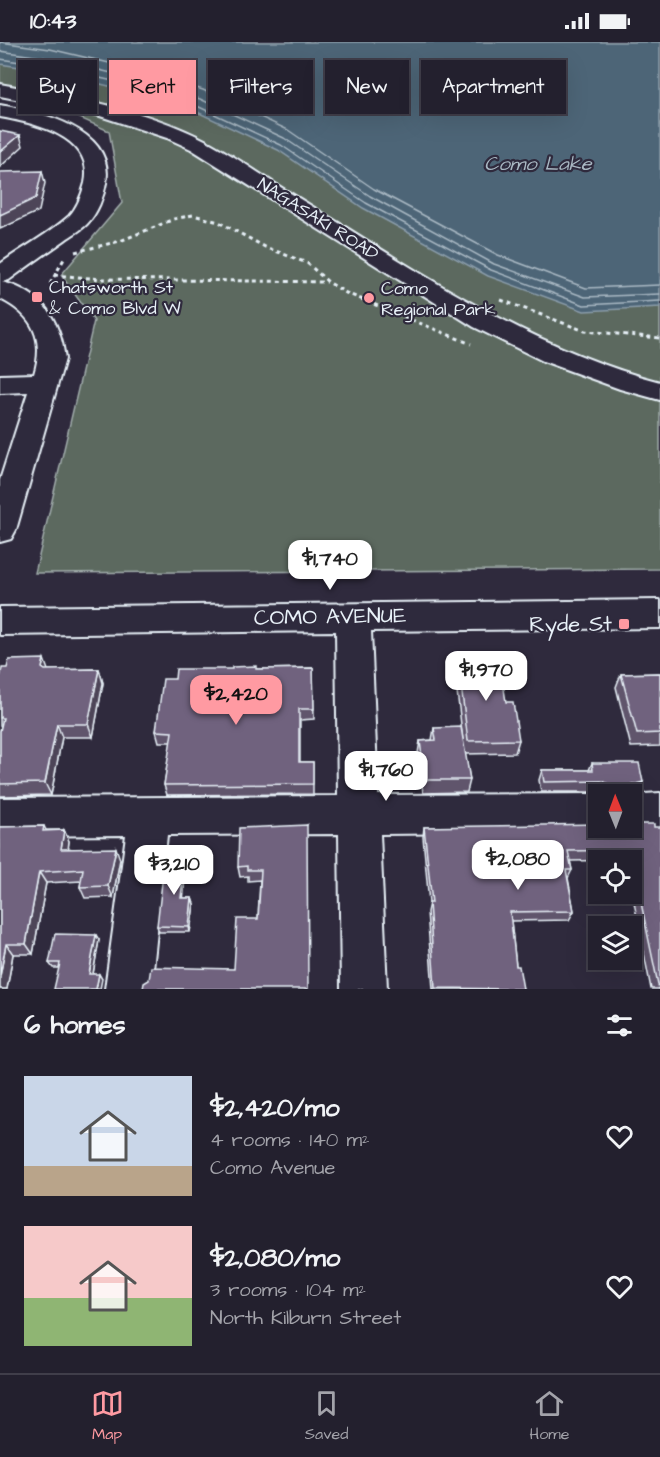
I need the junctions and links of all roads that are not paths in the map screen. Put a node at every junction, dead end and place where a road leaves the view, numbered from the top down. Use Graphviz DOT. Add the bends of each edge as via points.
graph roads {
  1 [pos="0,90"];
  2 [pos="0,111"];
  3 [pos="0,275"];
  4 [pos="0,289"];
  5 [pos="46,383"];
  6 [pos="0,384"];
  7 [pos="660,391"];
  8 [pos="0,530"];
  9 [pos="660,614"];
  10 [pos="353,617"];
  11 [pos="0,621"];
  12 [pos="660,812"];
  13 [pos="588,813"];
  14 [pos="642,813"];
  15 [pos="357,815"];
  16 [pos="149,816"];
  17 [pos="0,817"];
  18 [pos="128,989"];
  19 [pos="364,989"];
  1 -- 7 [label="street, NAGASAKI ROAD" via="109,110 164,128 198,145 483,321 552,355"];
  2 -- 3 [label="street" via="48,122 76,135 93,154 98,180 80,219"];
  4 -- 5 [label="street" via="20,298 41,315 51,342 52,359"];
  5 -- 6 [label="street"];
  5 -- 8 [label="street"];
  9 -- 10 [label="street, COMO AVENUE"];
  10 -- 11 [label="street, COMO AVENUE"];
  10 -- 15 [label="street"];
  12 -- 14 [label="street"];
  13 -- 15 [label="street"];
  15 -- 16 [label="street"];
  15 -- 19 [label="street"];
  16 -- 17 [label="street"];
  16 -- 18 [label="street"];
}
